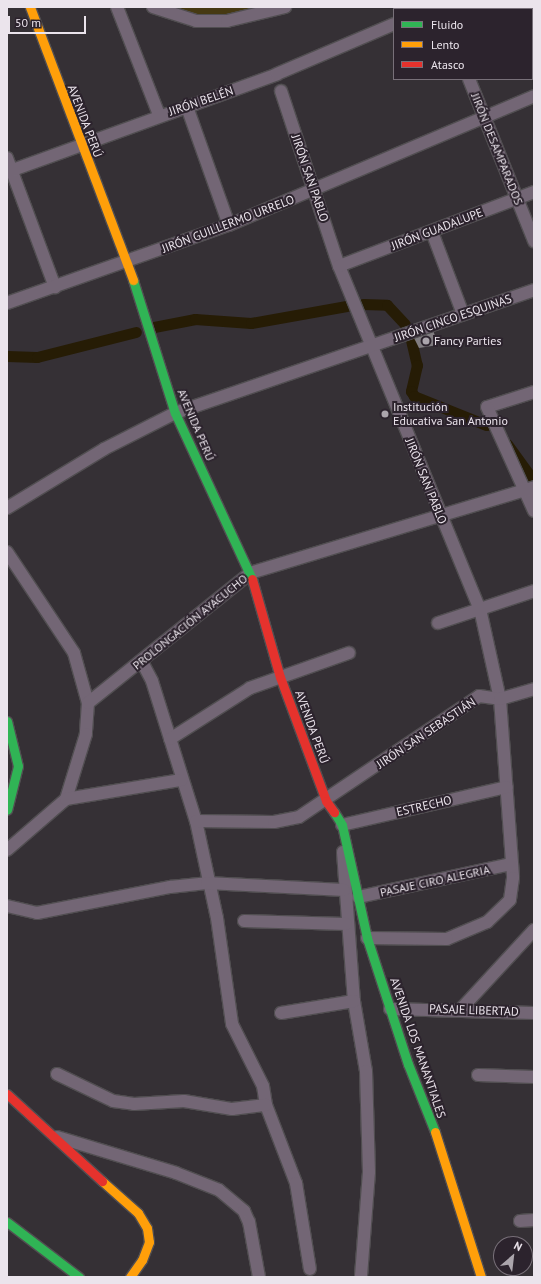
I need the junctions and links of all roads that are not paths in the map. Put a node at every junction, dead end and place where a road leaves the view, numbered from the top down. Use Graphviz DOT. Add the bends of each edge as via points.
graph roads {
  1 [pos="30,7"];
  2 [pos="117,7"];
  3 [pos="152,7"];
  4 [pos="285,7"];
  5 [pos="393,24"];
  6 [pos="469,80"];
  7 [pos="281,91"];
  8 [pos="534,96"];
  9 [pos="187,107"];
  10 [pos="159,114"];
  11 [pos="484,116"];
  12 [pos="82,145"];
  13 [pos="7,158"];
  14 [pos="10,171"];
  15 [pos="315,190"];
  16 [pos="534,192"];
  17 [pos="516,198"];
  18 [pos="229,225"];
  19 [pos="432,232"];
  20 [pos="534,241"];
  21 [pos="127,263"];
  22 [pos="339,266"];
  23 [pos="55,287"];
  24 [pos="534,290"];
  25 [pos="7,303"];
  26 [pos="463,314"];
  27 [pos="372,346"];
  28 [pos="534,392"];
  29 [pos="175,414"];
  30 [pos="529,488"];
  31 [pos="7,508"];
  32 [pos="534,511"];
  33 [pos="439,515"];
  34 [pos="7,552"];
  35 [pos="250,573"];
  36 [pos="534,591"];
  37 [pos="480,609"];
  38 [pos="438,623"];
  39 [pos="349,654"];
  40 [pos="142,662"];
  41 [pos="280,677"];
  42 [pos="534,689"];
  43 [pos="500,699"];
  44 [pos="88,703"];
  45 [pos="7,721"];
  46 [pos="170,739"];
  47 [pos="181,780"];
  48 [pos="507,787"];
  49 [pos="66,799"];
  50 [pos="326,801"];
  51 [pos="7,810"];
  52 [pos="196,821"];
  53 [pos="342,825"];
  54 [pos="346,842"];
  55 [pos="7,850"];
  56 [pos="511,864"];
  57 [pos="207,883"];
  58 [pos="344,890"];
  59 [pos="358,897"];
  60 [pos="7,906"];
  61 [pos="244,921"];
  62 [pos="346,924"];
  63 [pos="534,930"];
  64 [pos="367,938"];
  65 [pos="354,1001"];
  66 [pos="390,1008"];
  67 [pos="461,1009"];
  68 [pos="533,1011"];
  69 [pos="281,1013"];
  70 [pos="57,1074"];
  71 [pos="478,1075"];
  72 [pos="534,1078"];
  73 [pos="7,1094"];
  74 [pos="266,1105"];
  75 [pos="52,1135"];
  76 [pos="534,1220"];
  77 [pos="520,1221"];
  78 [pos="7,1222"];
  79 [pos="310,1269"];
  80 [pos="79,1277"];
  81 [pos="130,1277"];
  82 [pos="259,1277"];
  83 [pos="361,1277"];
  84 [pos="481,1277"];
  1 -- 12 [label="street, AVENIDA PERÚ"];
  2 -- 10 [label="street"];
  3 -- 4 [label="street" via="196,21 227,21"];
  5 -- 9 [label="street, JIRÓN BELÉN" via="276,74"];
  6 -- 11 [label="street, JIRÓN DESAMPARADOS"];
  7 -- 15 [label="street, JIRÓN SAN PABLO"];
  8 -- 11 [label="street, JIRÓN GUILLERMO URRELO"];
  9 -- 10 [label="street, JIRÓN BELÉN"];
  9 -- 18 [label="street"];
  10 -- 12 [label="street, JIRÓN BELÉN"];
  11 -- 15 [label="street, JIRÓN GUILLERMO URRELO"];
  11 -- 17 [label="street, JIRÓN DESAMPARADOS"];
  12 -- 14 [label="street, JIRÓN BELÉN"];
  12 -- 21 [label="street, AVENIDA PERÚ"];
  13 -- 14 [label="street"];
  14 -- 23 [label="street"];
  15 -- 18 [label="street, JIRÓN GUILLERMO URRELO"];
  15 -- 22 [label="street, JIRÓN SAN PABLO"];
  16 -- 17 [label="street, JIRÓN GUADALUPE"];
  17 -- 19 [label="street, JIRÓN GUADALUPE"];
  17 -- 20 [label="street, JIRÓN DESAMPARADOS"];
  18 -- 21 [label="street, JIRÓN GUILLERMO URRELO"];
  19 -- 22 [label="street, JIRÓN GUADALUPE"];
  19 -- 26 [label="street"];
  21 -- 23 [label="street, JIRÓN GUILLERMO URRELO"];
  21 -- 29 [label="street, AVENIDA PERÚ"];
  22 -- 27 [label="street, JIRÓN SAN PABLO"];
  23 -- 25 [label="street, JIRÓN GUILLERMO URRELO"];
  24 -- 26 [label="street, JIRÓN CINCO ESQUINAS"];
  26 -- 27 [label="street, JIRÓN CINCO ESQUINAS"];
  27 -- 29 [label="street, JIRÓN CINCO ESQUINAS"];
  27 -- 33 [label="street, JIRÓN SAN PABLO"];
  28 -- 30 [label="street" via="487,407"];
  29 -- 31 [label="street, JIRÓN CINCO ESQUINAS" via="104,449"];
  29 -- 35 [label="street, AVENIDA PERÚ"];
  30 -- 32 [label="street"];
  30 -- 33 [label="street, PROLONGACIÓN AYACUCHO"];
  33 -- 35 [label="street, PROLONGACIÓN AYACUCHO"];
  33 -- 37 [label="street, JIRÓN SAN PABLO"];
  34 -- 44 [label="street" via="74,653"];
  35 -- 40 [label="street, PROLONGACIÓN AYACUCHO"];
  35 -- 41 [label="street, AVENIDA PERÚ"];
  36 -- 37 [label="street"];
  37 -- 38 [label="street"];
  37 -- 43 [label="street, JIRÓN SAN PABLO"];
  39 -- 41 [label="street"];
  40 -- 44 [label="street, PROLONGACIÓN AYACUCHO"];
  40 -- 46 [label="street" via="152,681"];
  41 -- 46 [label="street" via="250,688"];
  41 -- 50 [label="street, AVENIDA PERÚ"];
  42 -- 43 [label="street, JIRÓN SAN SEBASTIÁN"];
  43 -- 48 [label="street, JIRÓN SAN PABLO"];
  43 -- 50 [label="street, JIRÓN SAN SEBASTIÁN" via="480,696"];
  44 -- 49 [label="street" via="86,734"];
  45 -- 51 [label="street" via="18,766"];
  46 -- 47 [label="street"];
  47 -- 49 [label="street"];
  47 -- 52 [label="street"];
  48 -- 53 [label="street, ESTRECHO"];
  48 -- 56 [label="street, JIRÓN SAN PABLO"];
  49 -- 55 [label="street"];
  50 -- 52 [label="street, JIRÓN SAN SEBASTIÁN" via="289,820"];
  50 -- 53 [label="street, AVENIDA PERÚ"];
  52 -- 57 [label="street"];
  53 -- 54 [label="street, AVENIDA LOS MANANTIALES"];
  54 -- 58 [label="street"];
  54 -- 59 [label="street, AVENIDA LOS MANANTIALES"];
  56 -- 59 [label="street, PASAJE CIRO ALEGRIA"];
  56 -- 64 [label="street, JIRÓN SAN PABLO" via="513,884 510,900 474,930 447,940"];
  57 -- 58 [label="street"];
  57 -- 60 [label="street" via="170,887 37,914"];
  57 -- 74 [label="street" via="217,918 232,1024 263,1086"];
  58 -- 62 [label="street"];
  59 -- 64 [label="street, AVENIDA LOS MANANTIALES"];
  61 -- 62 [label="street"];
  62 -- 65 [label="street"];
  63 -- 67 [label="street"];
  64 -- 66 [label="street, AVENIDA LOS MANANTIALES"];
  65 -- 69 [label="street"];
  65 -- 83 [label="street" via="366,1070 369,1172"];
  66 -- 67 [label="street, PASAJE LIBERTAD"];
  66 -- 84 [label="street, AVENIDA LOS MANANTIALES" via="447,1164"];
  67 -- 68 [label="street, PASAJE LIBERTAD"];
  70 -- 74 [label="street" via="83,1090 113,1101 134,1104 184,1102 232,1109"];
  71 -- 72 [label="street"];
  73 -- 75 [label="street"];
  74 -- 79 [label="street" via="296,1183"];
  75 -- 81 [label="street" via="138,1213 147,1228 149,1242 142,1260"];
  75 -- 82 [label="street" via="176,1173 219,1190 244,1211 249,1222"];
  76 -- 77 [label="street"];
  78 -- 80 [label="street"];
}
